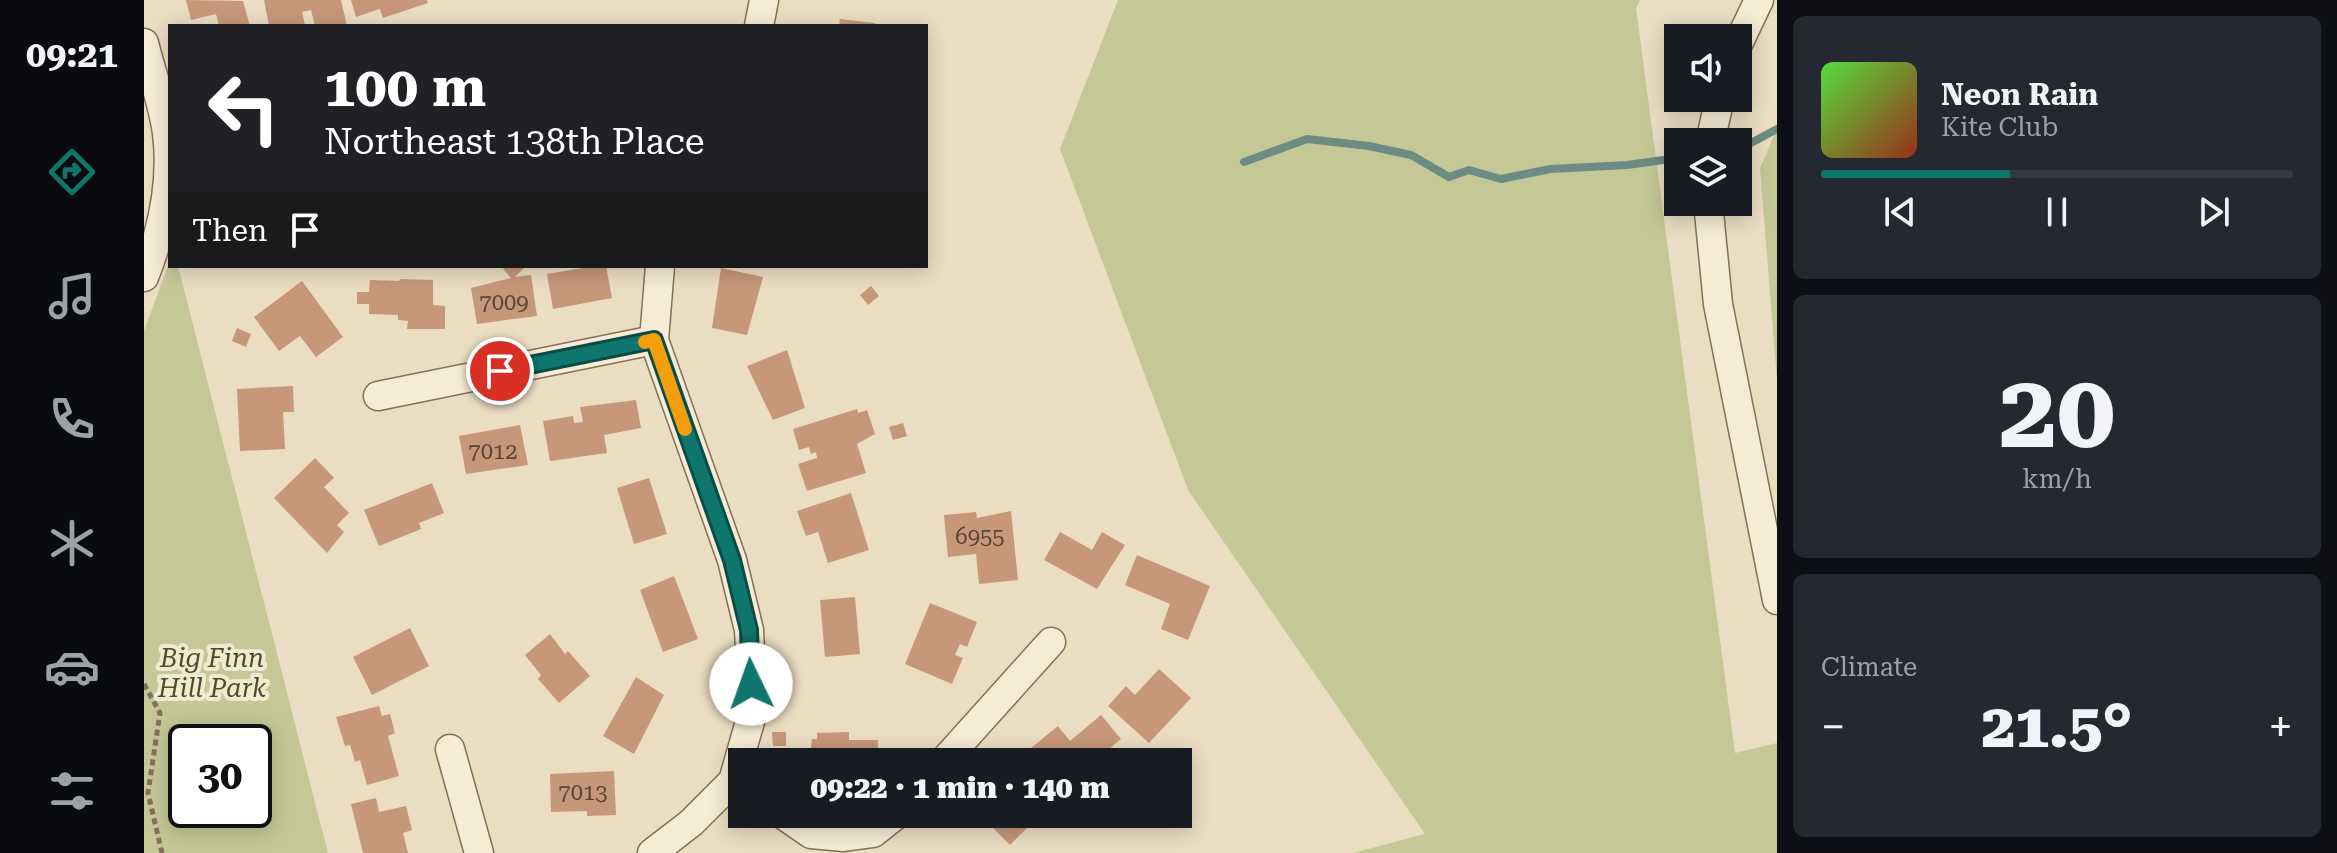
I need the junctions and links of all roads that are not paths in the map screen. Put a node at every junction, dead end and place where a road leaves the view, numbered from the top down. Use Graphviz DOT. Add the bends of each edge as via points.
graph roads {
  1 [pos="764,0"];
  2 [pos="1759,0"];
  3 [pos="759,24"];
  4 [pos="1748,24"];
  5 [pos="144,43"];
  6 [pos="168,132"];
  7 [pos="1709,216"];
  8 [pos="660,268"];
  9 [pos="144,277"];
  10 [pos="654,340"];
  11 [pos="378,396"];
  12 [pos="1777,600"];
  13 [pos="1051,642"];
  14 [pos="745,748"];
  15 [pos="956,748"];
  16 [pos="450,749"];
  17 [pos="728,792"];
  18 [pos="802,828"];
  19 [pos="879,828"];
  20 [pos="479,853"];
  21 [pos="652,853"];
  1 -- 3 [label="street"];
  2 -- 4 [label="street"];
  5 -- 6 [label="street"];
  6 -- 9 [label="street" via="163,228"];
  7 -- 12 [label="street" via="1718,304"];
  8 -- 10 [label="street"];
  10 -- 11 [label="street"];
  10 -- 14 [label="street" via="732,560 749,630 753,711"];
  13 -- 15 [label="street"];
  16 -- 20 [label="street"];
  17 -- 21 [label="street"];
  18 -- 19 [label="street" via="811,834 844,837"];
}
